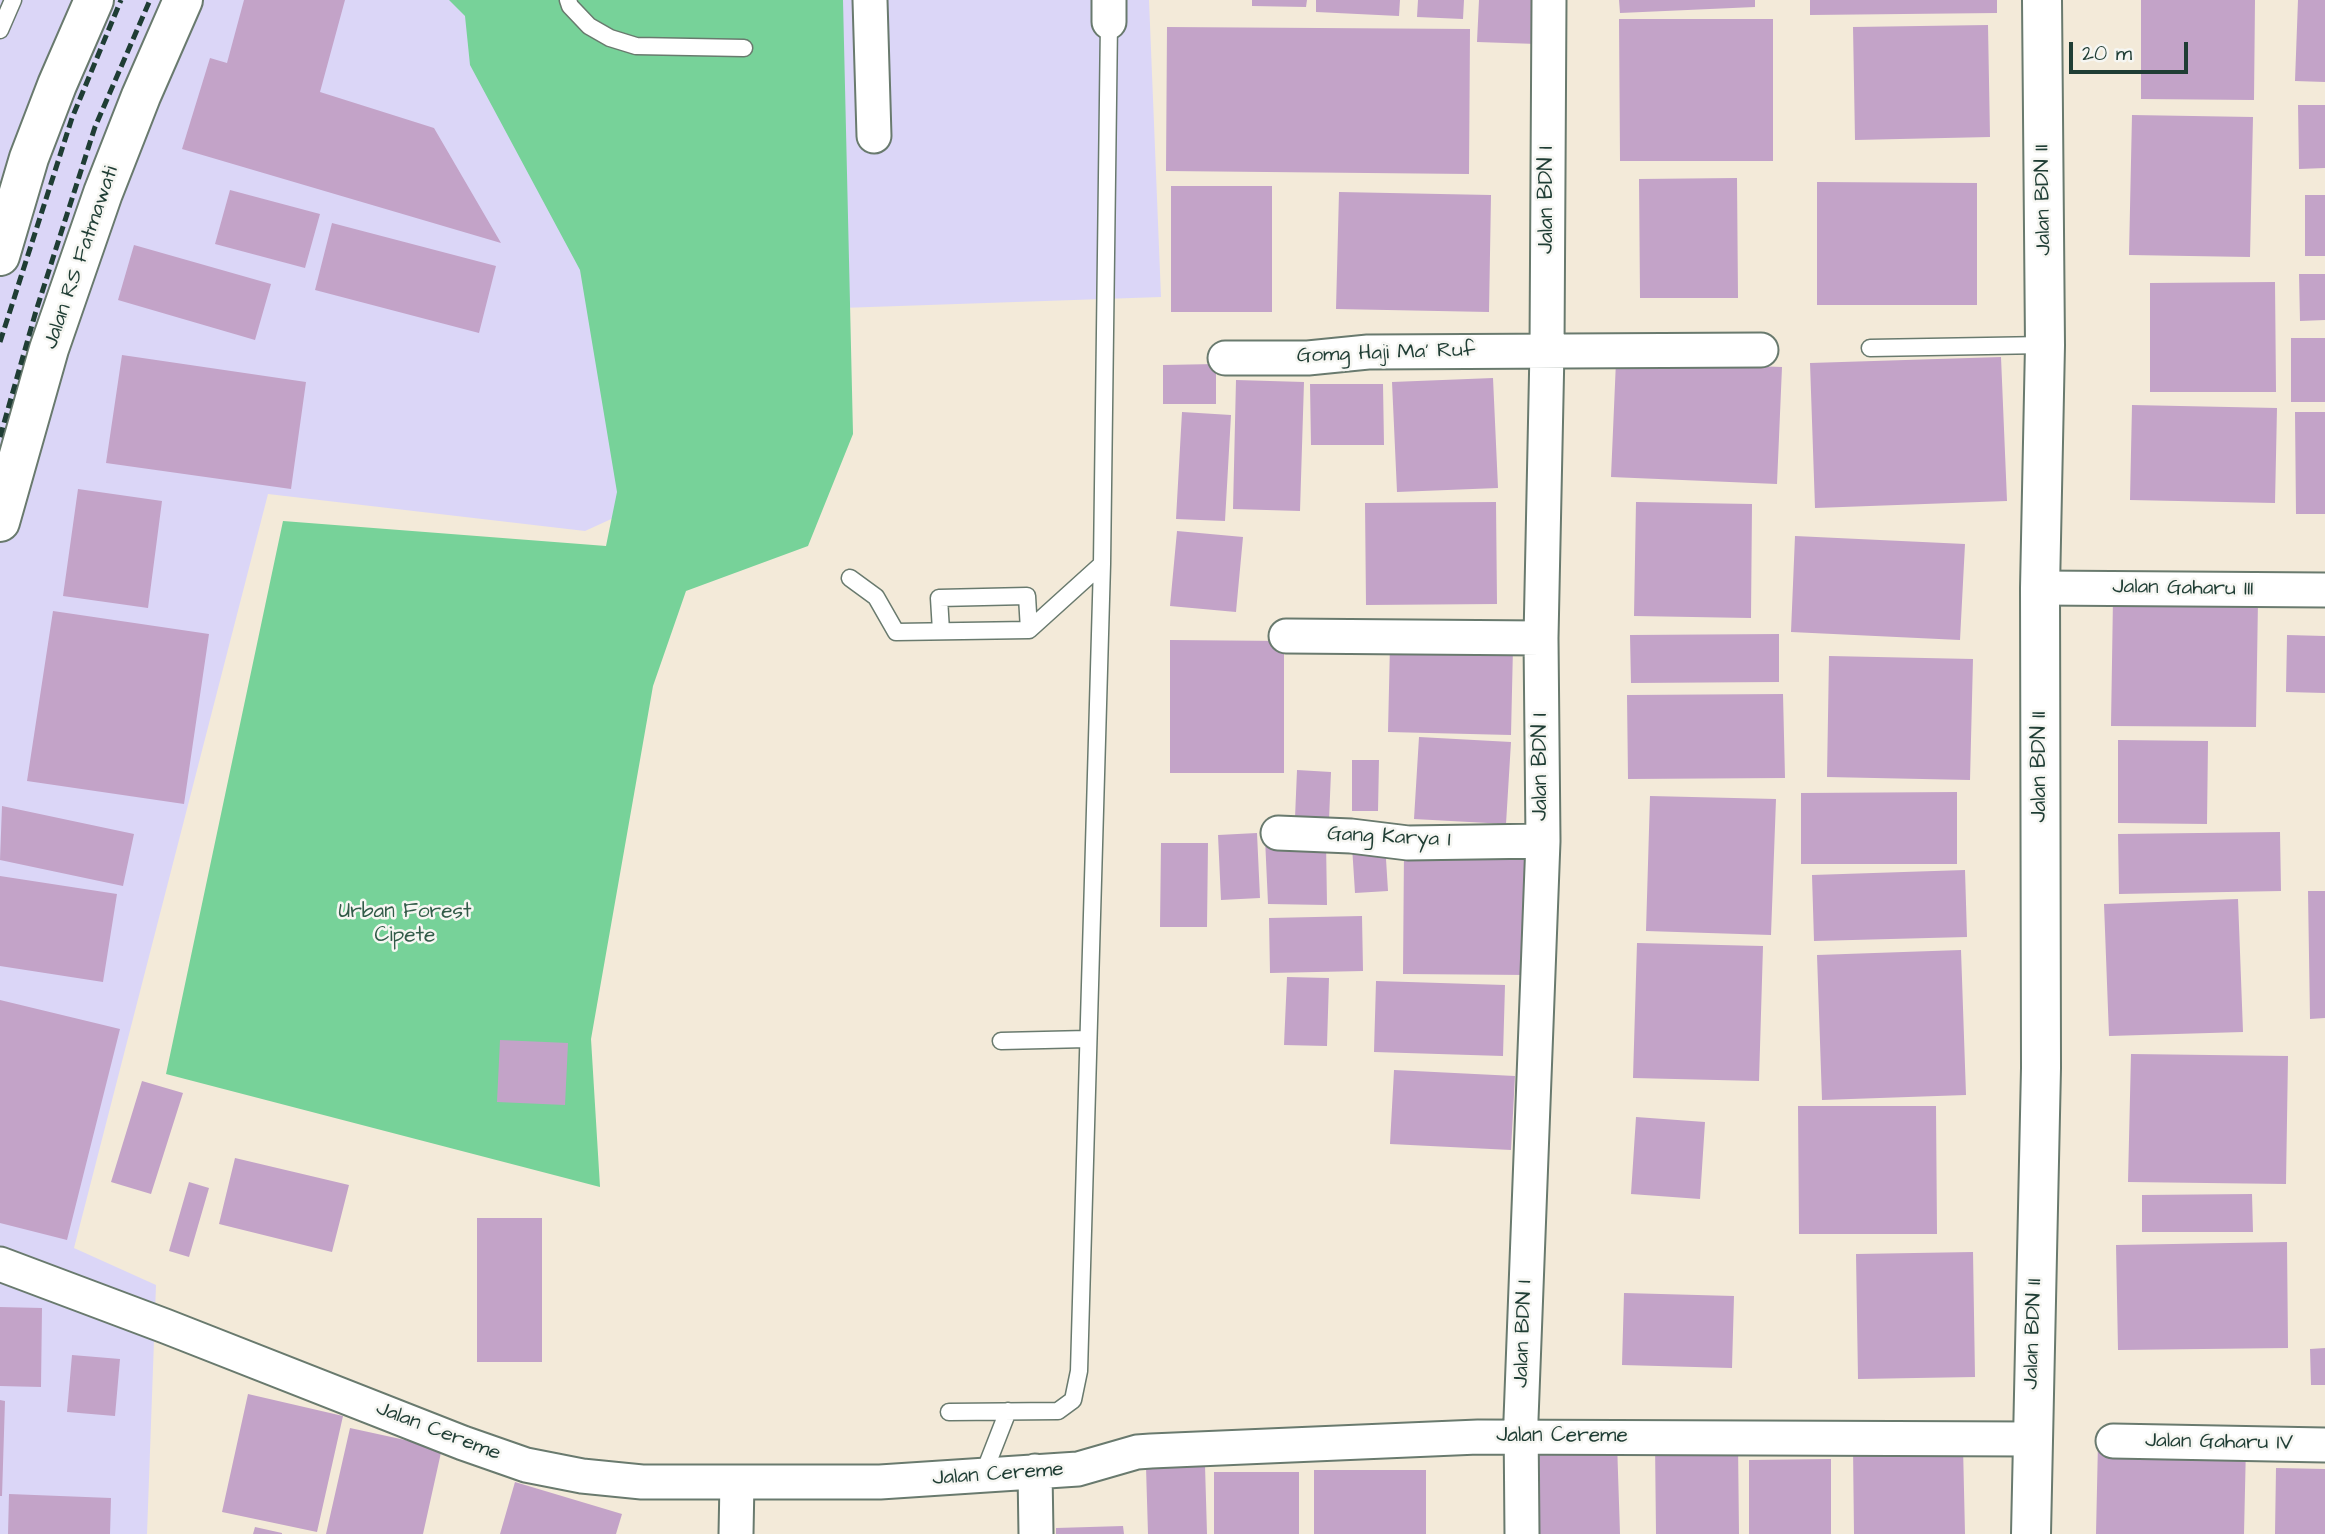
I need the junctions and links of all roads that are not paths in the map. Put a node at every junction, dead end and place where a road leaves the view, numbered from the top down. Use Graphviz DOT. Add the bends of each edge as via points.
graph roads {
  1 [pos="13,0"];
  2 [pos="94,0"];
  3 [pos="183,0"];
  4 [pos="568,0"];
  5 [pos="870,0"];
  6 [pos="1549,0"];
  7 [pos="2042,0"];
  8 [pos="1109,11"];
  9 [pos="0,30"];
  10 [pos="744,48"];
  11 [pos="874,136"];
  12 [pos="0,256"];
  13 [pos="2045,345"];
  14 [pos="1870,348"];
  15 [pos="1547,350"];
  16 [pos="1761,350"];
  17 [pos="1226,358"];
  18 [pos="0,522"];
  19 [pos="1102,564"];
  20 [pos="850,578"];
  21 [pos="2040,588"];
  22 [pos="2325,590"];
  23 [pos="1029,630"];
  24 [pos="940,631"];
  25 [pos="1286,636"];
  26 [pos="1541,638"];
  27 [pos="1278,833"];
  28 [pos="1543,841"];
  29 [pos="1087,1039"];
  30 [pos="1001,1041"];
  31 [pos="0,1264"];
  32 [pos="1008,1411"];
  33 [pos="949,1412"];
  34 [pos="1521,1436"];
  35 [pos="2031,1439"];
  36 [pos="2113,1441"];
  37 [pos="2325,1445"];
  38 [pos="1035,1471"];
  39 [pos="983,1475"];
  40 [pos="737,1482"];
  41 [pos="736,1534"];
  42 [pos="1036,1534"];
  43 [pos="1522,1534"];
  44 [pos="2031,1534"];
  1 -- 9 [label="lane"];
  2 -- 12 [label="street" via="29,158"];
  3 -- 18 [label="street, Jalan RS Fatmawati" via="103,192 49,349"];
  4 -- 10 [label="lane" via="589,26 636,46"];
  5 -- 11 [label="street"];
  6 -- 15 [label="street, Jalan BDN I"];
  7 -- 13 [label="street, Jalan BDN II"];
  8 -- 19 [label="lane"];
  13 -- 14 [label="lane"];
  13 -- 21 [label="street, Jalan BDN II"];
  15 -- 16 [label="street, Gomg Haji Ma’ Ruf"];
  15 -- 17 [label="street, Gomg Haji Ma’ Ruf"];
  15 -- 26 [label="street, Jalan BDN I"];
  19 -- 23 [label="lane"];
  19 -- 29 [label="lane"];
  20 -- 24 [label="lane" via="876,597 896,632"];
  21 -- 22 [label="street, Jalan Gaharu III"];
  21 -- 35 [label="street, Jalan BDN II" via="2041,1068"];
  23 -- 24 [label="lane"];
  23 -- 24 [label="lane" via="1027,596 939,598"];
  25 -- 26 [label="street"];
  26 -- 28 [label="street, Jalan BDN I"];
  27 -- 28 [label="street, Gang Karya I" via="1408,843"];
  28 -- 34 [label="street, Jalan BDN I"];
  29 -- 30 [label="lane"];
  29 -- 32 [label="lane" via="1079,1371 1073,1400 1058,1411"];
  31 -- 40 [label="street, Jalan Cereme" via="526,1465 642,1482"];
  32 -- 33 [label="lane"];
  32 -- 39 [label="lane"];
  34 -- 35 [label="street, Jalan Cereme"];
  34 -- 38 [label="street, Jalan Cereme" via="1137,1452 1078,1469"];
  34 -- 43 [label="street, Jalan BDN I"];
  35 -- 44 [label="street, Jalan BDN II"];
  36 -- 37 [label="street, Jalan Gaharu IV"];
  38 -- 39 [label="street, Jalan Cereme"];
  38 -- 42 [label="street"];
  39 -- 40 [label="street, Jalan Cereme" via="880,1482"];
  40 -- 41 [label="street"];
}
